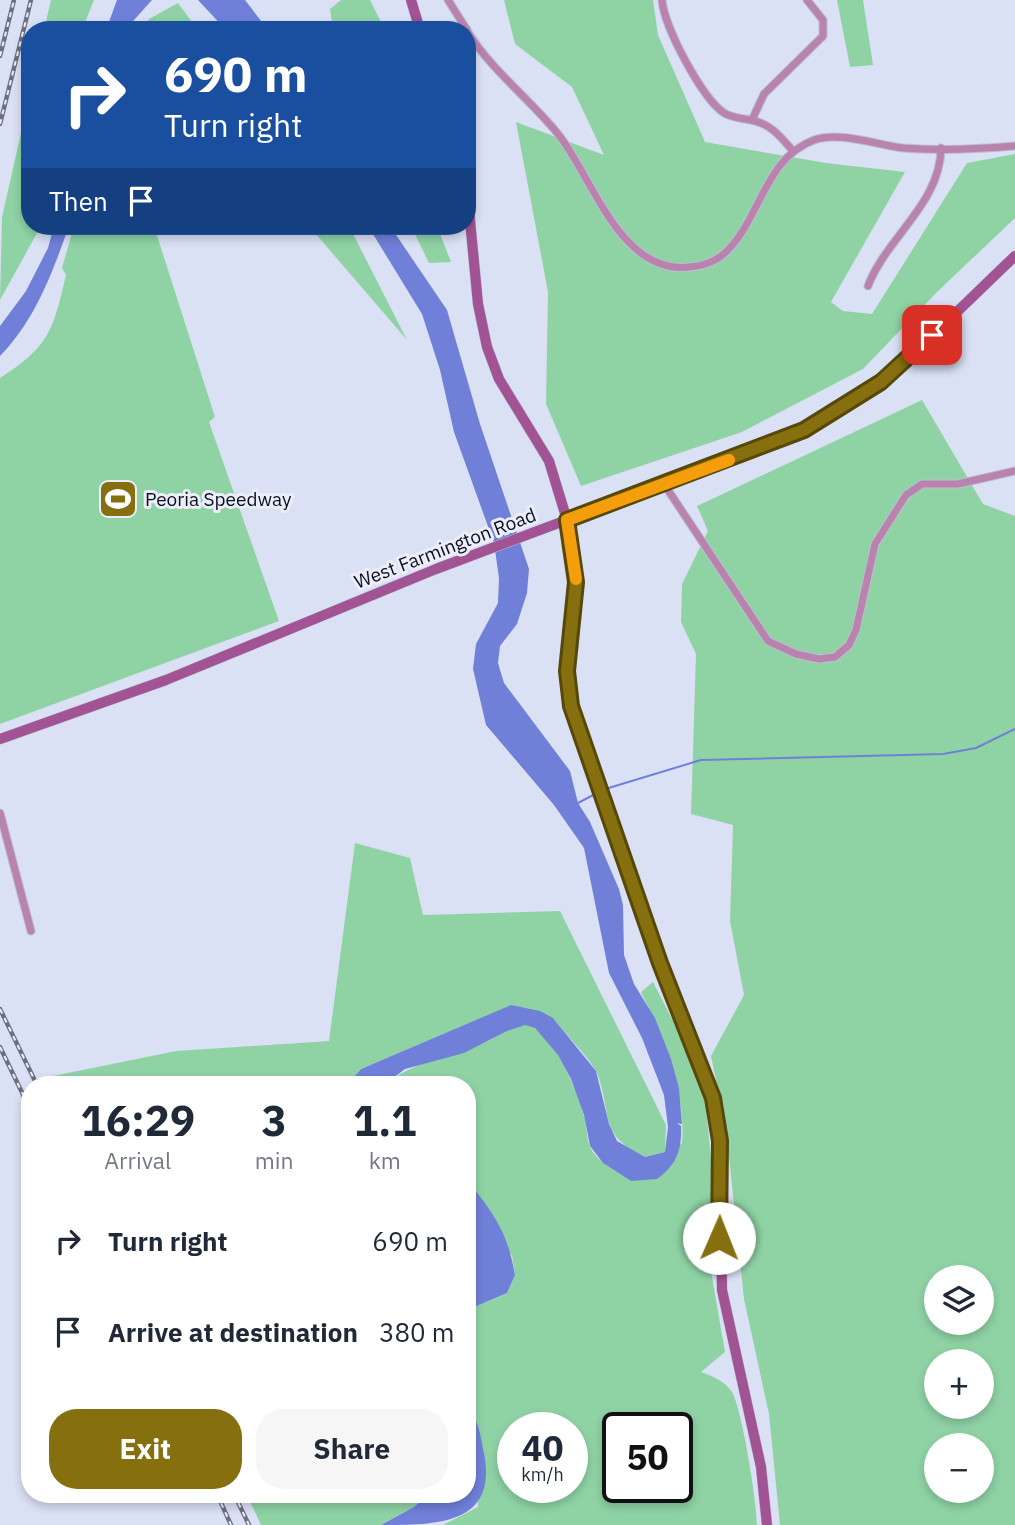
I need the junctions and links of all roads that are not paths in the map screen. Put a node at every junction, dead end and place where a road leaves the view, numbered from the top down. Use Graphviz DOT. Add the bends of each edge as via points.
graph roads {
  1 [pos="411,0"];
  2 [pos="448,0"];
  3 [pos="662,0"];
  4 [pos="807,0"];
  5 [pos="417,21"];
  6 [pos="461,21"];
  7 [pos="476,43"];
  8 [pos="752,120"];
  9 [pos="1015,146"];
  10 [pos="942,148"];
  11 [pos="793,151"];
  12 [pos="471,235"];
  13 [pos="1015,256"];
  14 [pos="868,286"];
  15 [pos="1015,471"];
  16 [pos="664,484"];
  17 [pos="567,520"];
  18 [pos="0,739"];
  19 [pos="0,813"];
  20 [pos="31,931"];
  21 [pos="767,1525"];
  1 -- 5 [label="main road"];
  2 -- 6 [label="street"];
  3 -- 8 [label="street" via="677,47 716,104 728,115"];
  4 -- 8 [label="street" via="823,20 823,36 764,94"];
  7 -- 11 [label="street" via="493,67 561,137 592,193 642,255 654,262 687,268 724,253"];
  8 -- 11 [label="street" via="775,130"];
  9 -- 10 [label="street"];
  10 -- 11 [label="street" via="824,138"];
  10 -- 14 [label="street" via="937,178 891,250 875,266"];
  12 -- 17 [label="main road" via="486,347 506,392 549,461"];
  13 -- 16 [label="main road, West Farmington Road" via="891,374 844,407 777,442"];
  15 -- 16 [label="street" via="958,484 922,484 906,495 876,544 849,645 835,657 819,659 768,641"];
  16 -- 17 [label="main road, West Farmington Road"];
  17 -- 18 [label="main road, West Farmington Road" via="166,680"];
  17 -- 21 [label="main road" via="576,582 568,688 575,723 713,1098 720,1141 722,1290 761,1467"];
  19 -- 20 [label="street"];
}
